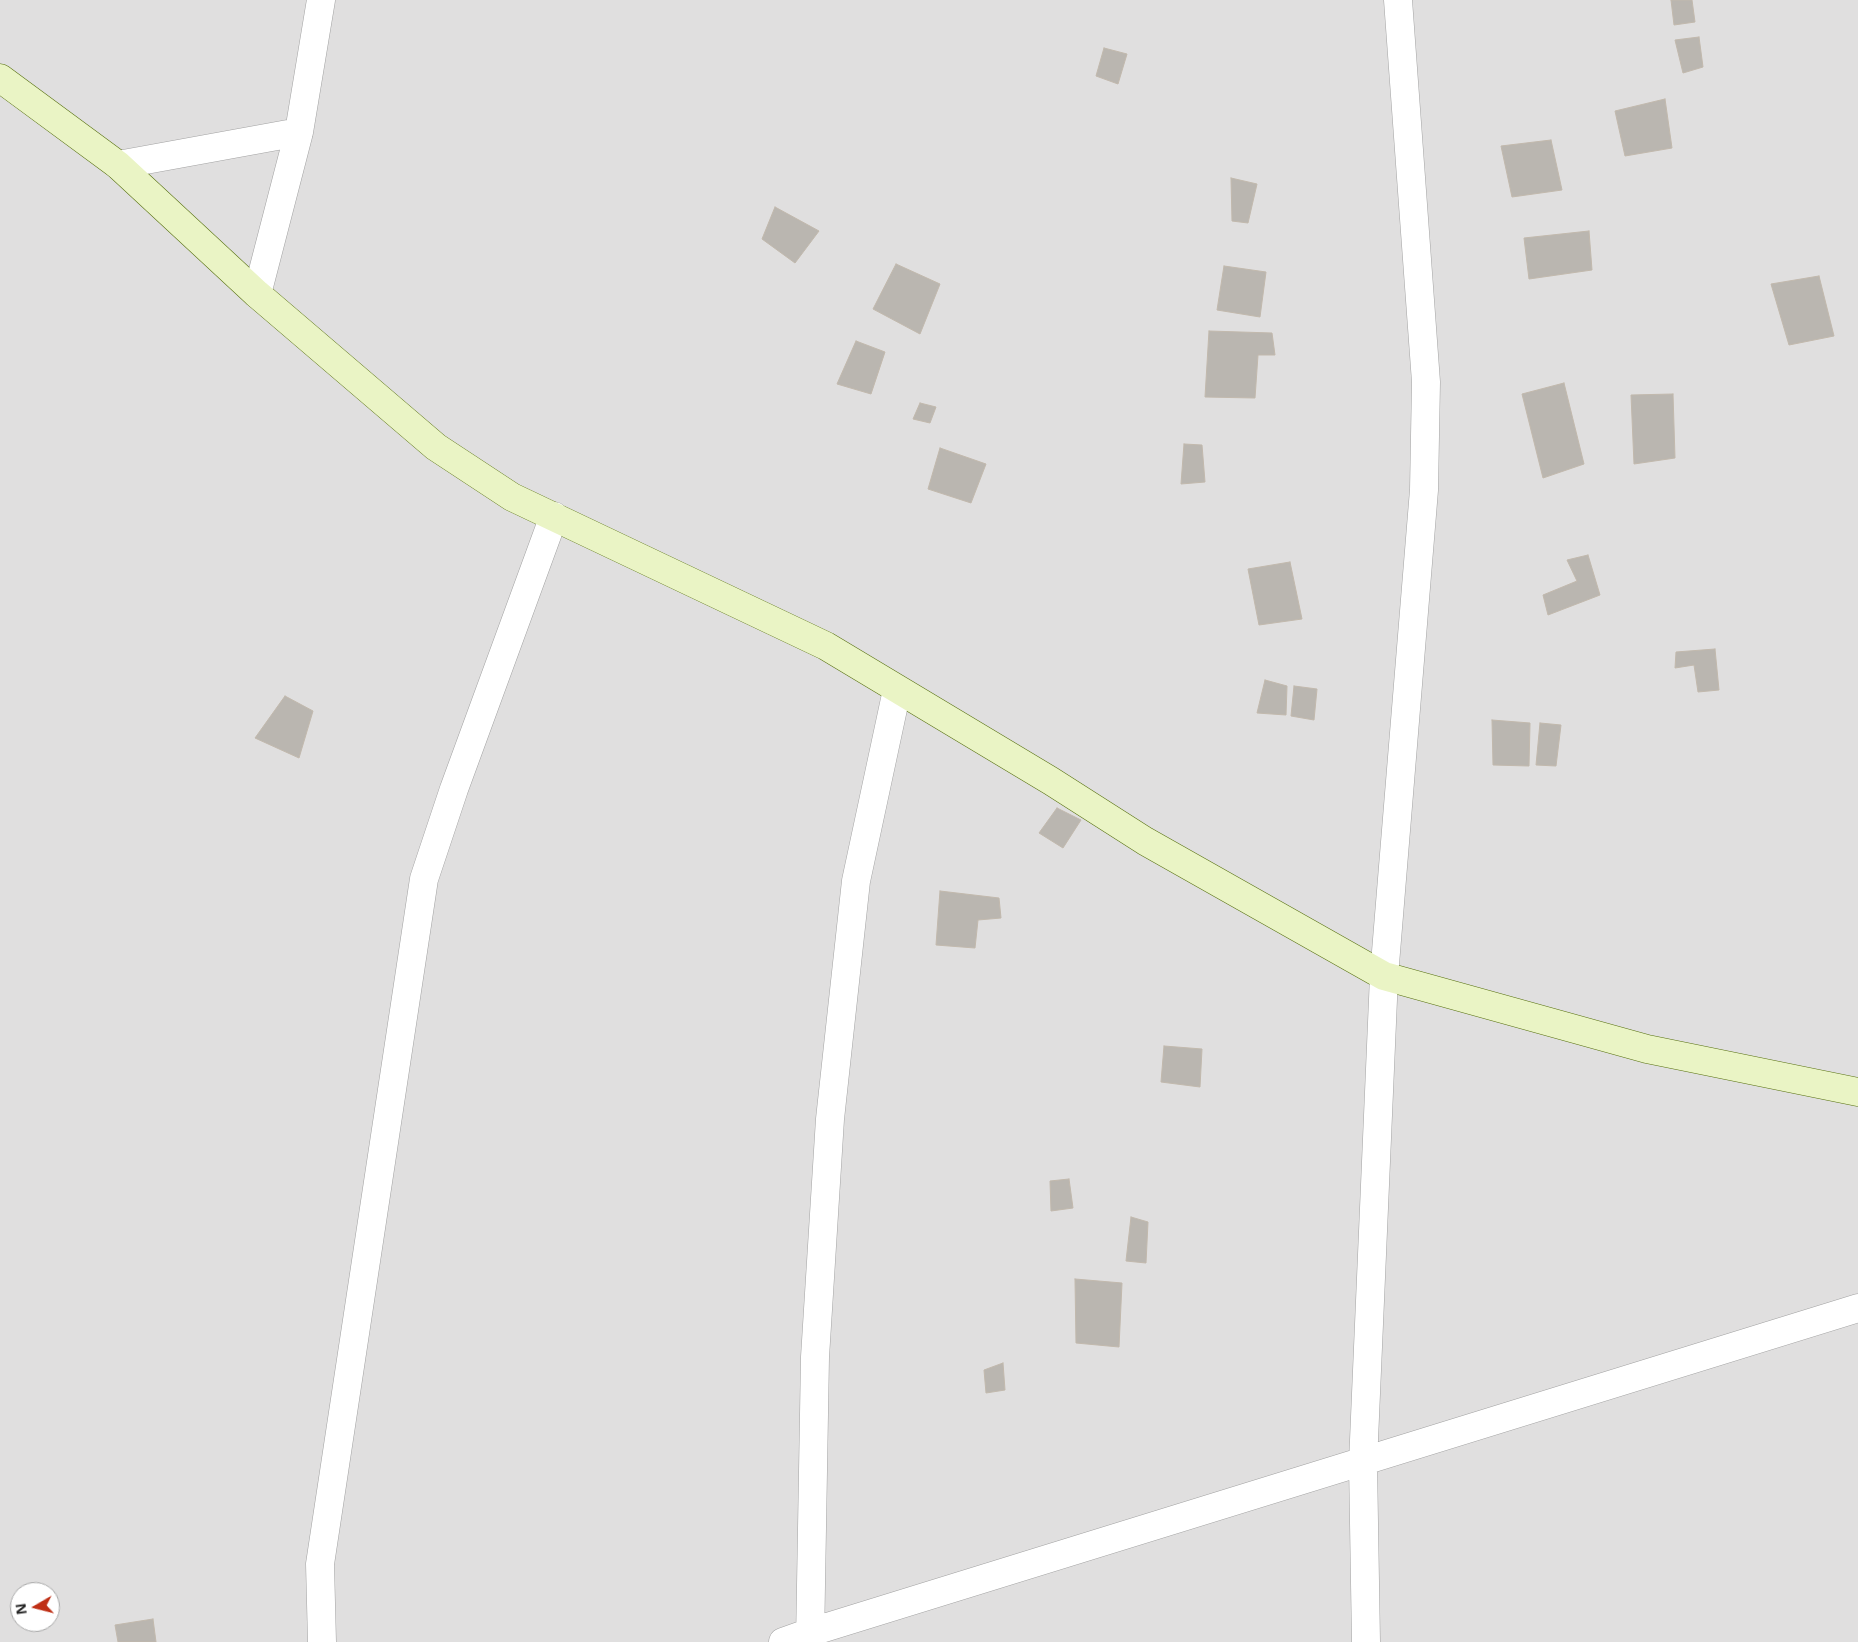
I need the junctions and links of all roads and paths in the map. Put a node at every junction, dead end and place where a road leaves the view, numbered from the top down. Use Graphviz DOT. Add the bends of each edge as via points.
graph roads {
  1 [pos="321,0"];
  2 [pos="1398,0"];
  3 [pos="0,78"];
  4 [pos="299,132"];
  5 [pos="118,165"];
  6 [pos="257,294"];
  7 [pos="554,516"];
  8 [pos="896,690"];
  9 [pos="1384,976"];
  10 [pos="1858,1092"];
  11 [pos="1858,1308"];
  12 [pos="1363,1463"];
  13 [pos="811,1637"];
  14 [pos="322,1642"];
  15 [pos="783,1642"];
  16 [pos="1366,1642"];
  1 -- 4 [label="street"];
  2 -- 9 [label="street" via="1426,382 1424,480"];
  3 -- 5 [label="street"];
  4 -- 5 [label="street"];
  4 -- 6 [label="street"];
  5 -- 6 [label="street"];
  6 -- 7 [label="street" via="436,447 512,497"];
  7 -- 8 [label="street" via="826,646"];
  7 -- 14 [label="street" via="424,879 320,1564"];
  8 -- 9 [label="street" via="1051,780 1146,841"];
  8 -- 13 [label="street" via="856,881 830,1119 815,1357"];
  9 -- 10 [label="street" via="1647,1049"];
  9 -- 12 [label="street"];
  11 -- 12 [label="street"];
  12 -- 13 [label="street"];
  12 -- 16 [label="street"];
  13 -- 15 [label="street"];
}
